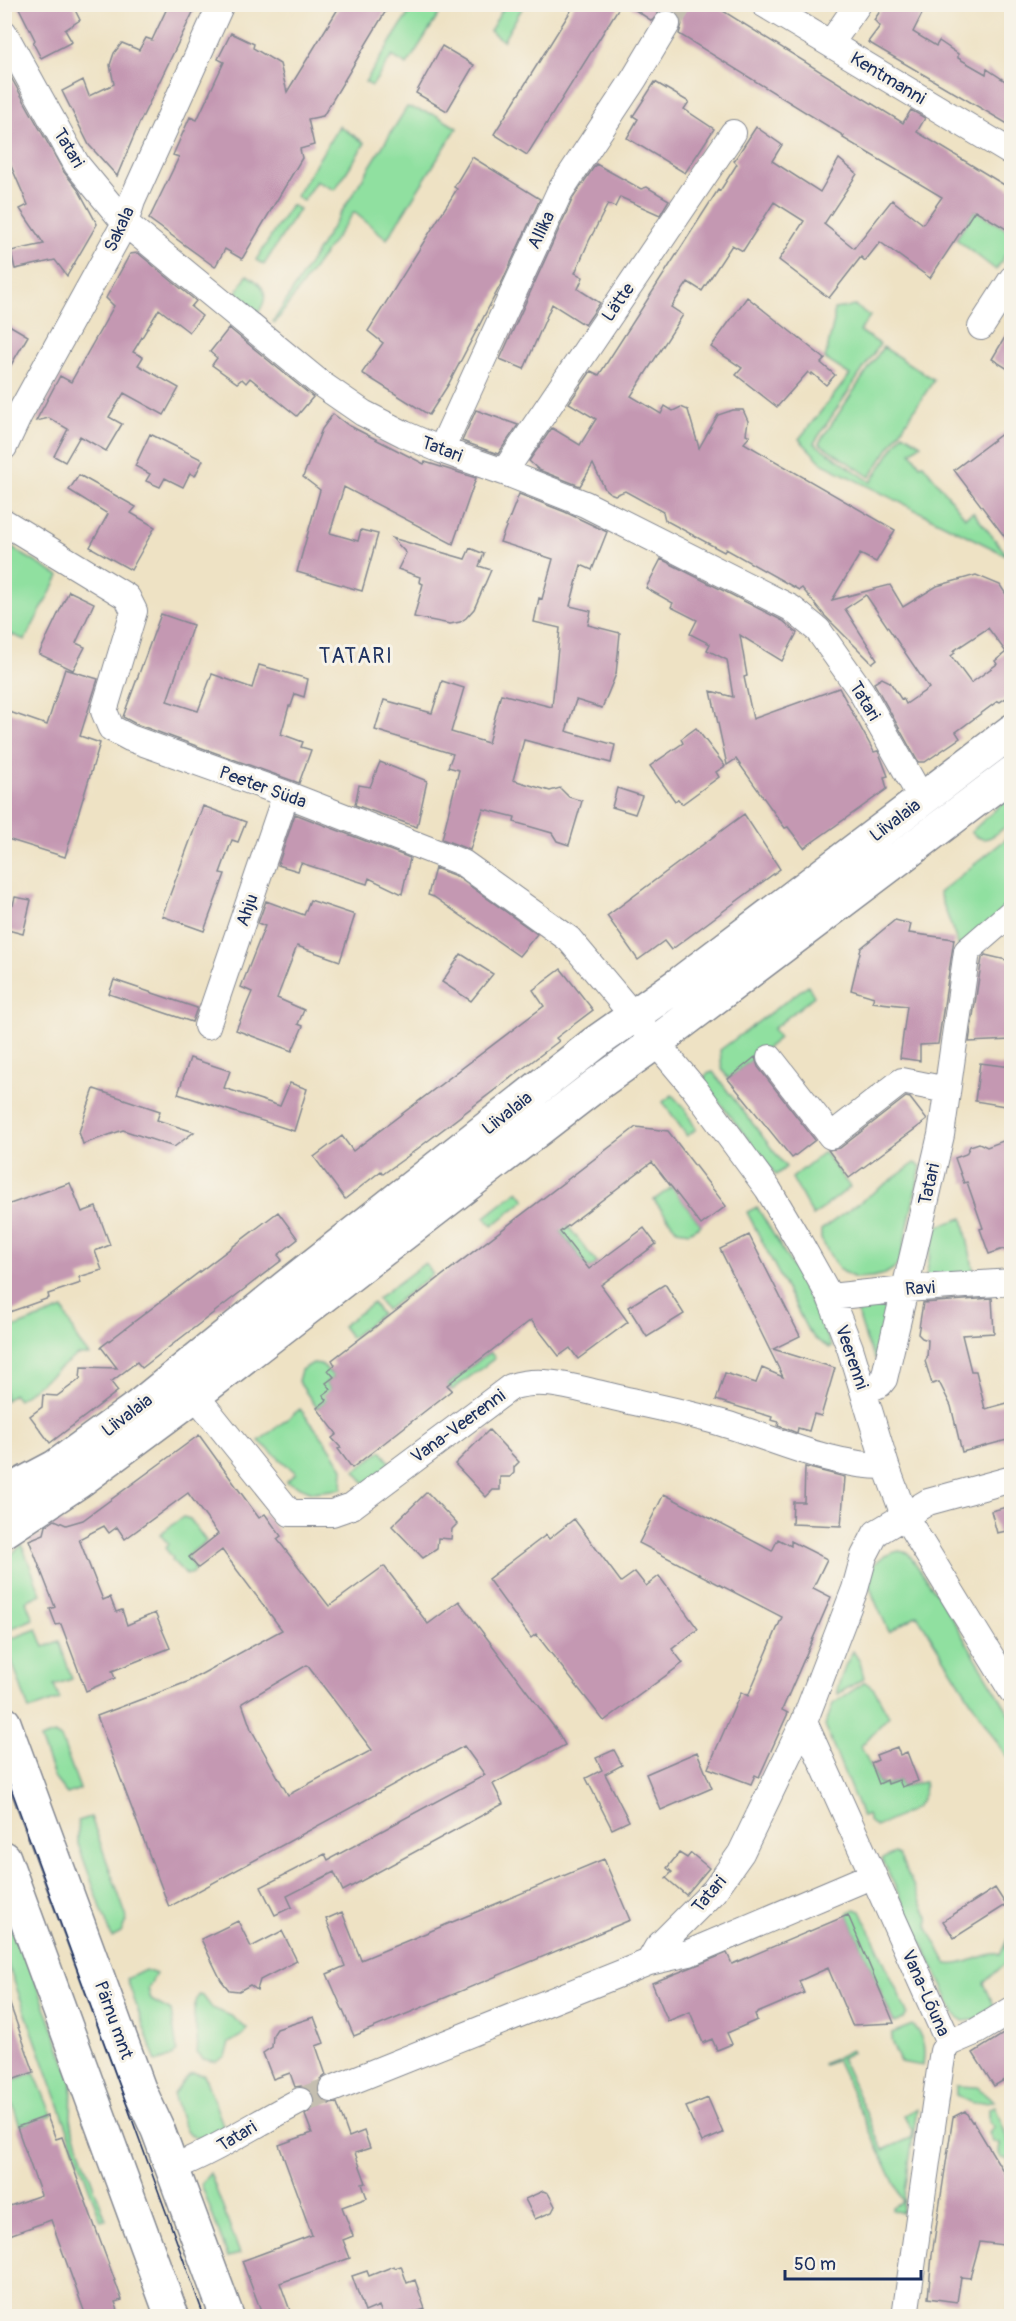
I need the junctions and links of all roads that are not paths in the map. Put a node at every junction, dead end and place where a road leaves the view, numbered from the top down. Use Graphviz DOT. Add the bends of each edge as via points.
graph roads {
  1 [pos="221,4"];
  2 [pos="764,4"];
  3 [pos="858,4"];
  4 [pos="666,24"];
  5 [pos="4,33"];
  6 [pos="831,43"];
  7 [pos="733,133"];
  8 [pos="1011,153"];
  9 [pos="124,223"];
  10 [pos="1011,279"];
  11 [pos="981,327"];
  12 [pos="12,419"];
  13 [pos="4,447"];
  14 [pos="441,450"];
  15 [pos="504,472"];
  16 [pos="4,522"];
  17 [pos="1011,731"];
  18 [pos="1011,773"];
  19 [pos="286,794"];
  20 [pos="922,799"];
  21 [pos="1011,912"];
  22 [pos="634,1016"];
  23 [pos="207,1026"];
  24 [pos="656,1042"];
  25 [pos="770,1058"];
  26 [pos="947,1090"];
  27 [pos="1011,1282"];
  28 [pos="905,1289"];
  29 [pos="830,1297"];
  30 [pos="194,1380"];
  31 [pos="864,1391"];
  32 [pos="886,1466"];
  33 [pos="55,1467"];
  34 [pos="4,1475"];
  35 [pos="1011,1479"];
  36 [pos="4,1494"];
  37 [pos="904,1515"];
  38 [pos="4,1531"];
  39 [pos="1011,1690"];
  40 [pos="804,1722"];
  41 [pos="4,1723"];
  42 [pos="4,1858"];
  43 [pos="873,1875"];
  44 [pos="650,1962"];
  45 [pos="1011,2010"];
  46 [pos="949,2043"];
  47 [pos="332,2089"];
  48 [pos="300,2101"];
  49 [pos="172,2168"];
  50 [pos="172,2316"];
  51 [pos="227,2316"];
  52 [pos="905,2316"];
  1 -- 9 [label="street, Sakala"];
  2 -- 6 [label="street, Kentmanni"];
  3 -- 6 [label="street"];
  4 -- 14 [label="street, Allika" via="560,191"];
  5 -- 9 [label="street, Tatari" via="77,165"];
  6 -- 8 [label="street, Kentmanni"];
  7 -- 15 [label="street, Lätte"];
  9 -- 12 [label="street, Sakala"];
  9 -- 14 [label="street, Tatari" via="330,391 363,413"];
  10 -- 11 [label="street"];
  12 -- 13 [label="street, Sakala"];
  14 -- 15 [label="street, Tatari"];
  15 -- 20 [label="street, Tatari" via="585,504 790,608 818,630 855,683"];
  16 -- 19 [label="street, Peeter Süda" via="127,597 134,611 104,711 111,728 129,738"];
  17 -- 20 [label="main road, Liivalaia"];
  18 -- 24 [label="main road, Liivalaia"];
  19 -- 22 [label="street, Peeter Süda" via="463,863 569,939"];
  19 -- 23 [label="street, Ahju"];
  20 -- 22 [label="main road, Liivalaia"];
  21 -- 26 [label="street, Tatari" via="967,951"];
  22 -- 24 [label="street, Peeter Süda"];
  22 -- 30 [label="main road, Liivalaia" via="314,1265"];
  24 -- 29 [label="street, Veerenni" via="768,1189"];
  24 -- 30 [label="main road, Liivalaia"];
  25 -- 26 [label="street" via="831,1136 902,1081"];
  26 -- 28 [label="street, Tatari" via="941,1135"];
  27 -- 28 [label="street, Ravi"];
  28 -- 29 [label="street, Ravi"];
  28 -- 31 [label="street, Tatari" via="884,1379"];
  29 -- 31 [label="street, Veerenni"];
  30 -- 32 [label="street, Vana-Veerenni" via="290,1514 332,1513 352,1506 511,1387 539,1382 711,1420 863,1466"];
  30 -- 33 [label="main road, Liivalaia" via="139,1406"];
  30 -- 38 [label="main road, Liivalaia" via="78,1482"];
  31 -- 32 [label="street, Veerenni"];
  32 -- 37 [label="street, Veerenni"];
  33 -- 34 [label="main road"];
  33 -- 36 [label="main road, Liivalaia"];
  35 -- 37 [label="street, Tatari" via="928,1502"];
  37 -- 39 [label="street, Veerenni"];
  37 -- 40 [label="street, Tatari" via="876,1533 864,1556"];
  40 -- 43 [label="street, Vana-Lõuna"];
  40 -- 44 [label="street, Tatari" via="741,1853 714,1891 657,1948"];
  41 -- 49 [label="main road, Pärnu mnt"];
  42 -- 50 [label="main road"];
  43 -- 44 [label="street" via="689,1953"];
  43 -- 46 [label="street, Vana-Lõuna"];
  44 -- 47 [label="street"];
  45 -- 46 [label="street"];
  46 -- 52 [label="street, Vana-Lõuna" via="940,2070"];
  48 -- 49 [label="street, Tatari" via="222,2146"];
  49 -- 51 [label="main road, Pärnu mnt"];
}
